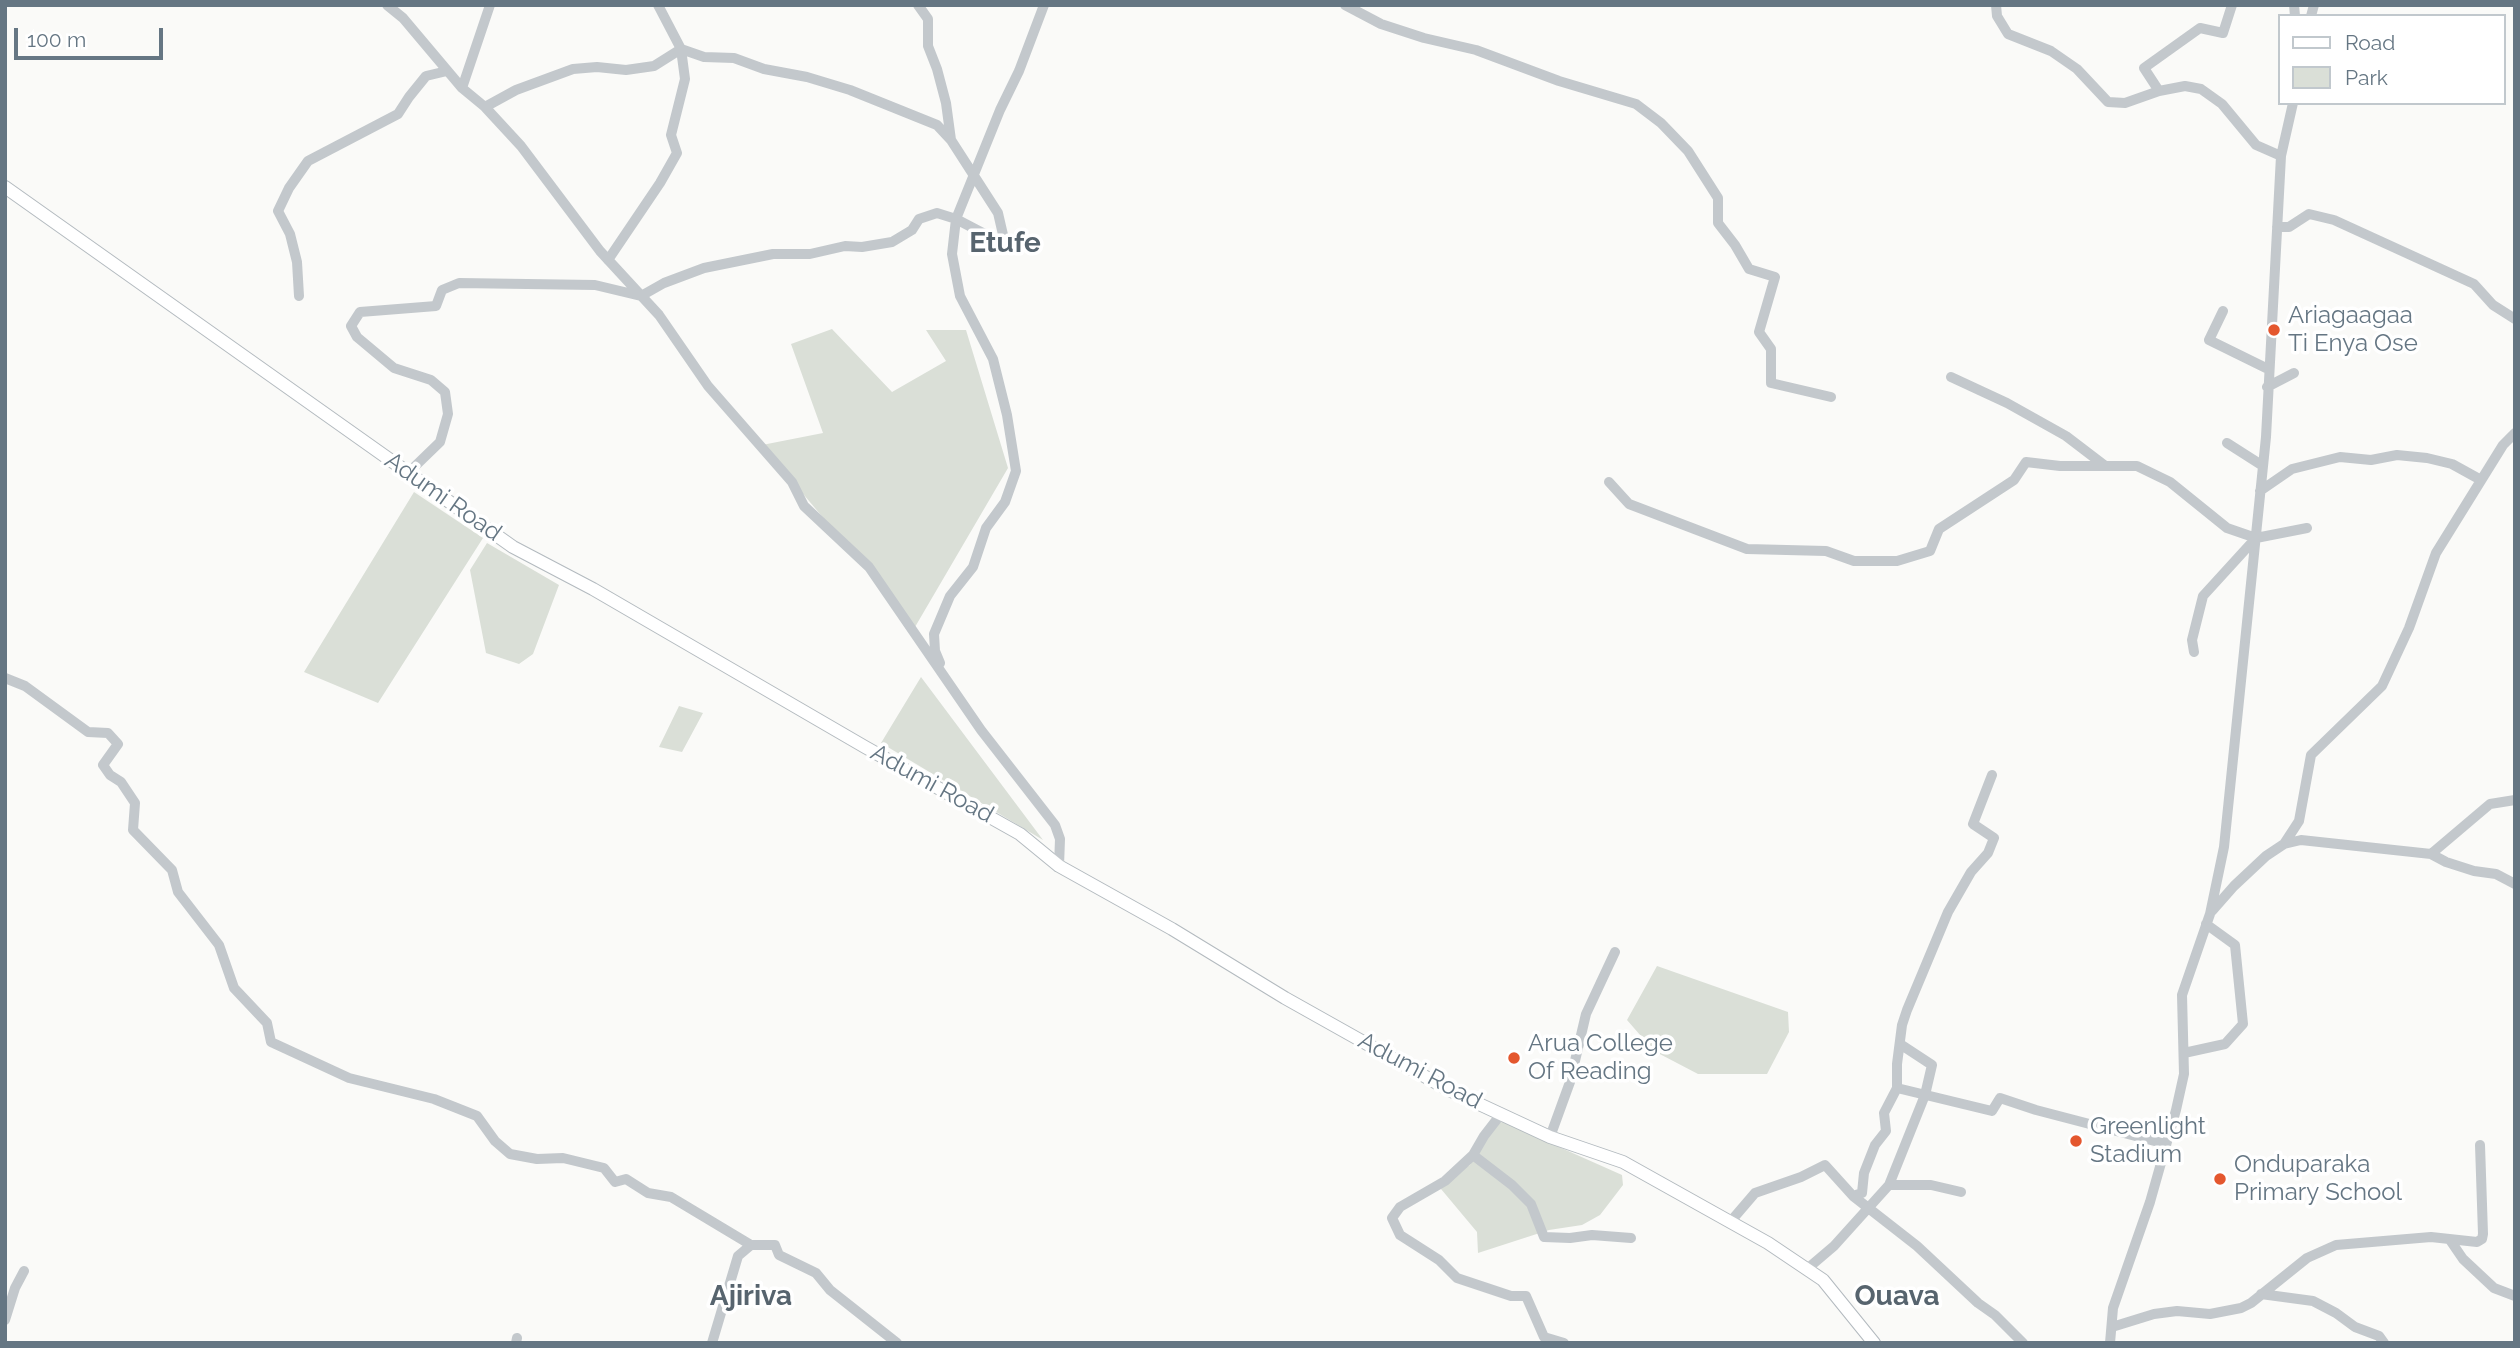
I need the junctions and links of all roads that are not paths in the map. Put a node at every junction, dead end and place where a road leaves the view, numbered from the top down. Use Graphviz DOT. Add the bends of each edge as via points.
graph roads {
  1 [pos="387,5"];
  2 [pos="490,5"];
  3 [pos="658,5"];
  4 [pos="918,5"];
  5 [pos="1345,5"];
  6 [pos="1996,5"];
  7 [pos="2232,5"];
  8 [pos="1041,7"];
  9 [pos="681,49"];
  10 [pos="447,71"];
  11 [pos="461,88"];
  12 [pos="2159,91"];
  13 [pos="2293,105"];
  14 [pos="485,107"];
  15 [pos="951,140"];
  16 [pos="2281,156"];
  17 [pos="973,175"];
  18 [pos="5,187"];
  19 [pos="956,219"];
  20 [pos="2277,227"];
  21 [pos="608,260"];
  22 [pos="299,296"];
  23 [pos="641,296"];
  24 [pos="2223,311"];
  25 [pos="2515,318"];
  26 [pos="2268,369"];
  27 [pos="2294,373"];
  28 [pos="1951,377"];
  29 [pos="2267,387"];
  30 [pos="1831,397"];
  31 [pos="2515,433"];
  32 [pos="2227,443"];
  33 [pos="2105,466"];
  34 [pos="2263,466"];
  35 [pos="408,473"];
  36 [pos="2482,480"];
  37 [pos="1609,482"];
  38 [pos="2260,491"];
  39 [pos="2306,528"];
  40 [pos="2256,538"];
  41 [pos="2194,652"];
  42 [pos="5,678"];
  43 [pos="947,680"];
  44 [pos="1993,775"];
  45 [pos="2515,800"];
  46 [pos="2284,844"];
  47 [pos="2431,854"];
  48 [pos="1059,866"];
  49 [pos="2515,884"];
  50 [pos="2208,919"];
  51 [pos="1615,952"];
  52 [pos="1900,1044"];
  53 [pos="2184,1053"];
  54 [pos="1897,1088"];
  55 [pos="1925,1095"];
  56 [pos="1501,1114"];
  57 [pos="1550,1137"];
  58 [pos="2166,1143"];
  59 [pos="2480,1144"];
  60 [pos="1473,1155"];
  61 [pos="1889,1185"];
  62 [pos="1961,1192"];
  63 [pos="1853,1196"];
  64 [pos="1868,1209"];
  65 [pos="1731,1221"];
  66 [pos="1631,1237"];
  67 [pos="2450,1240"];
  68 [pos="751,1245"];
  69 [pos="1807,1269"];
  70 [pos="24,1271"];
  71 [pos="2261,1294"];
  72 [pos="2515,1296"];
  73 [pos="5,1320"];
  74 [pos="2112,1327"];
  75 [pos="712,1343"];
  76 [pos="897,1343"];
  77 [pos="1564,1343"];
  78 [pos="1874,1343"];
  79 [pos="2023,1343"];
  80 [pos="2110,1343"];
  81 [pos="2384,1343"];
  1 -- 10 [label="street"];
  2 -- 11 [label="street"];
  3 -- 9 [label="street"];
  4 -- 15 [label="street" via="928,19 928,46 946,103"];
  5 -- 30 [label="street" via="1392,27 1636,104 1661,123 1688,151 1718,198 1718,223 1749,269 1775,277 1759,332 1771,349 1771,383"];
  6 -- 12 [label="street" via="2008,34 2051,51 2077,69 2108,102 2125,103"];
  7 -- 12 [label="street" via="2223,33 2200,28 2144,68"];
  8 -- 17 [label="street" via="1020,71"];
  9 -- 14 [label="street" via="654,66 573,69"];
  9 -- 15 [label="street" via="704,57 734,58 850,90 936,125"];
  9 -- 21 [label="street" via="685,79 671,135 677,153"];
  10 -- 11 [label="street"];
  10 -- 22 [label="street" via="426,76 398,114 308,161 289,188 278,211 297,262"];
  11 -- 14 [label="street"];
  12 -- 16 [label="street" via="2185,86 2201,89 2222,104 2256,145"];
  13 -- 16 [label="street"];
  14 -- 21 [label="street" via="521,146"];
  15 -- 17 [label="street"];
  16 -- 20 [label="street"];
  17 -- 19 [label="street"];
  17 -- 19 [label="street" via="998,213 1004,239 992,239"];
  18 -- 35 [label="main road, Adumi Road"];
  19 -- 23 [label="street" via="937,214 919,219 912,230 892,242 810,254 773,254 704,268"];
  19 -- 43 [label="street" via="953,254 960,296 993,359 1016,471 1005,502 986,528 973,567 950,596 934,634 935,651"];
  20 -- 25 [label="street" via="2289,227 2309,214 2334,220 2474,284 2493,305"];
  20 -- 26 [label="street"];
  21 -- 23 [label="street"];
  23 -- 35 [label="street" via="595,285 459,283 442,290 436,306 360,312 351,326 356,337 394,369 430,380 445,392 448,414 440,442"];
  23 -- 43 [label="street" via="708,386 792,482 804,506 869,567"];
  24 -- 26 [label="street" via="2209,340"];
  26 -- 29 [label="street"];
  27 -- 29 [label="street"];
  28 -- 33 [label="street" via="2066,436"];
  29 -- 34 [label="street"];
  31 -- 36 [label="street"];
  32 -- 34 [label="street"];
  33 -- 37 [label="street" via="2026,462 2014,480 1939,529 1930,551 1897,561 1854,561 1826,551 1747,549 1629,504"];
  33 -- 40 [label="street" via="2137,466 2170,482 2227,528"];
  34 -- 38 [label="street"];
  35 -- 48 [label="main road, Adumi Road" via="513,547 1020,834"];
  36 -- 38 [label="street" via="2452,464 2427,458 2340,457 2292,469"];
  36 -- 46 [label="street" via="2436,553 2382,686 2311,755 2299,821"];
  38 -- 40 [label="street"];
  39 -- 40 [label="street"];
  40 -- 41 [label="street" via="2203,596 2192,640"];
  40 -- 50 [label="street" via="2224,847"];
  42 -- 68 [label="street" via="25,686 88,732 108,733 118,744 103,765 135,803 133,830 172,870 178,892 219,945 234,988 267,1023 271,1042 349,1078 434,1098 477,1116 510,1154 563,1158 604,1168 615,1182 626,1179 648,1194 671,1197"];
  43 -- 48 [label="street" via="1055,825 1060,839"];
  44 -- 52 [label="street" via="1973,824 1994,838 1948,912 1907,1010"];
  45 -- 47 [label="street" via="2490,804"];
  46 -- 47 [label="street" via="2301,840"];
  46 -- 50 [label="street" via="2234,886"];
  47 -- 49 [label="street"];
  48 -- 56 [label="main road, Adumi Road" via="1285,998"];
  50 -- 53 [label="street" via="2182,995"];
  50 -- 53 [label="street" via="2235,945 2243,1024 2225,1044"];
  51 -- 57 [label="street" via="1586,1014 1570,1082"];
  52 -- 54 [label="street"];
  52 -- 55 [label="street" via="1932,1065"];
  53 -- 58 [label="street" via="2184,1074"];
  54 -- 55 [label="street"];
  54 -- 63 [label="street" via="1884,1113 1886,1131 1875,1145 1862,1193"];
  55 -- 58 [label="street" via="1993,1111 2000,1098"];
  55 -- 61 [label="street"];
  56 -- 57 [label="main road, Adumi Road"];
  56 -- 60 [label="street"];
  57 -- 65 [label="main road, Adumi Road" via="1623,1162"];
  58 -- 74 [label="street" via="2151,1202 2113,1308"];
  59 -- 67 [label="street" via="2482,1239"];
  60 -- 66 [label="street" via="1531,1204 1544,1237"];
  60 -- 77 [label="street" via="1445,1181 1400,1207 1392,1218 1400,1235 1439,1260 1457,1278 1511,1296 1526,1296 1544,1337"];
  61 -- 62 [label="street" via="1931,1185"];
  61 -- 64 [label="street"];
  63 -- 64 [label="street"];
  63 -- 65 [label="street" via="1825,1165 1755,1193"];
  64 -- 69 [label="street"];
  64 -- 79 [label="street" via="1917,1246"];
  65 -- 69 [label="main road, Adumi Road"];
  67 -- 71 [label="street" via="2431,1237 2336,1245 2307,1258"];
  67 -- 72 [label="street" via="2494,1288"];
  68 -- 75 [label="street" via="738,1256"];
  68 -- 76 [label="street" via="775,1245 779,1255 816,1273 830,1290"];
  69 -- 78 [label="main road, Adumi Road" via="1823,1280"];
  70 -- 73 [label="street"];
  71 -- 74 [label="street" via="2230,1311 2176,1311"];
  71 -- 81 [label="street" via="2313,1301"];
  74 -- 80 [label="street"];
}
